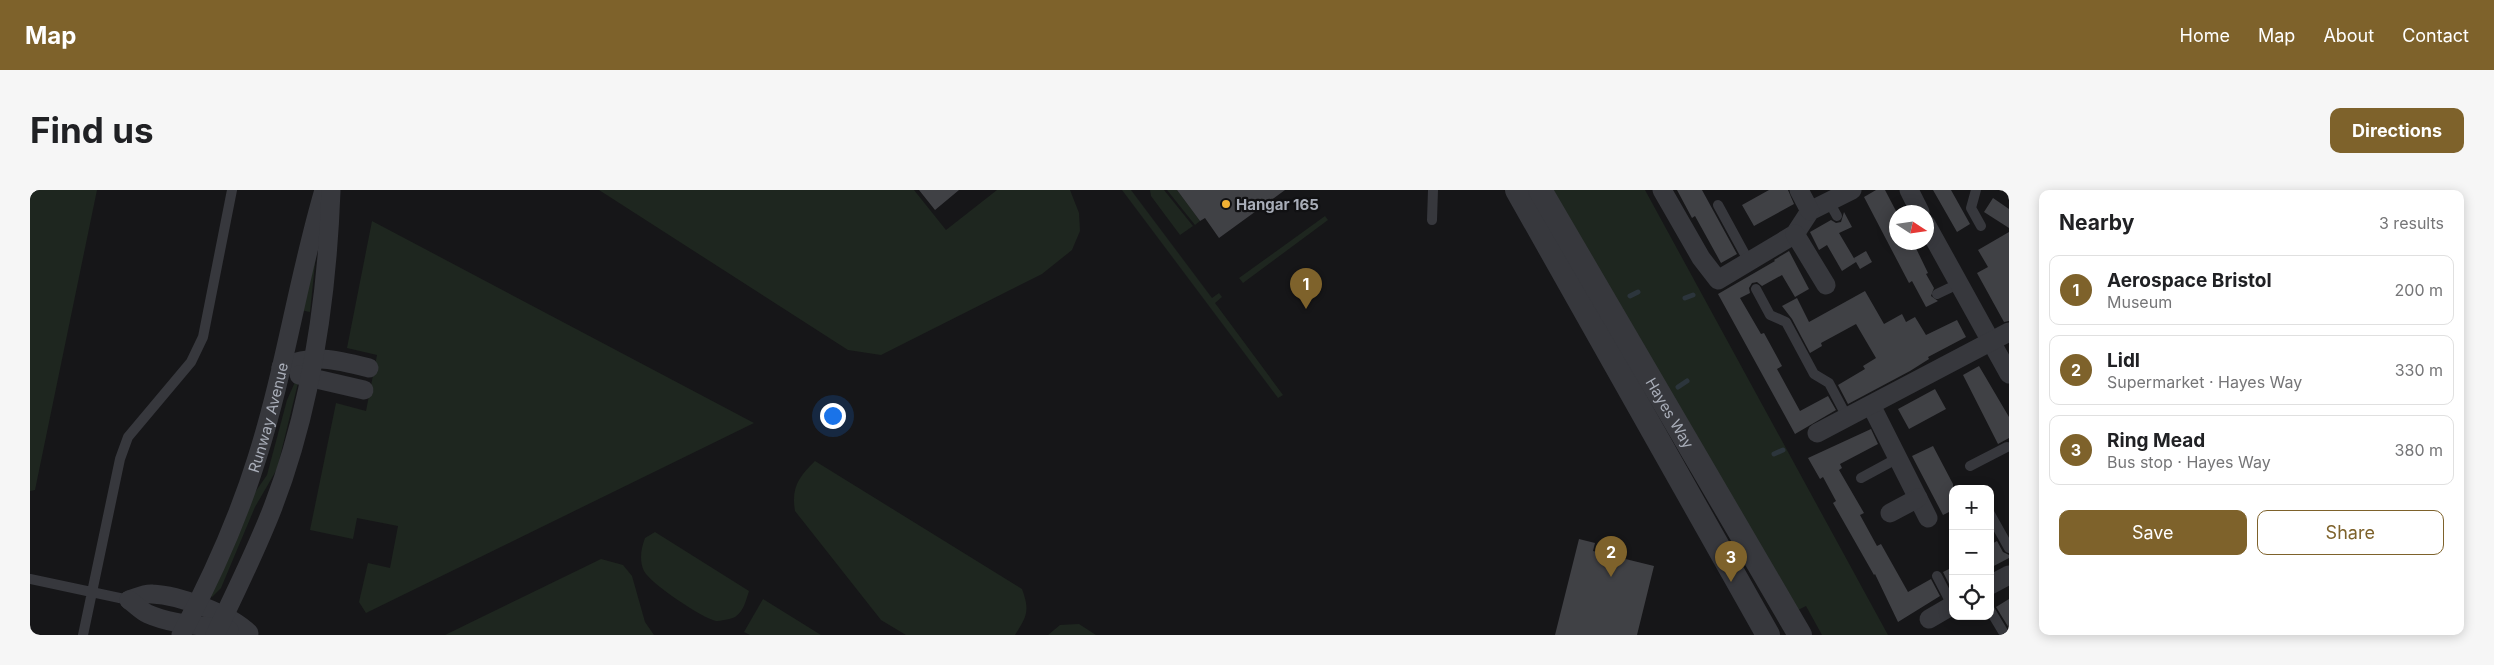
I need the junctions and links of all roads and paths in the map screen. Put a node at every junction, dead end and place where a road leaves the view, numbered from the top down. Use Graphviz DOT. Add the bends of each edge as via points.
graph roads {
  1 [pos="232,190"];
  2 [pos="324,190"];
  3 [pos="332,190"];
  4 [pos="1433,190"];
  5 [pos="1662,190"];
  6 [pos="1799,190"];
  7 [pos="1909,190"];
  8 [pos="1976,190"];
  9 [pos="1523,192"];
  10 [pos="1839,199"];
  11 [pos="1916,205"];
  12 [pos="1718,206"];
  13 [pos="1810,211"];
  14 [pos="1432,220"];
  15 [pos="1981,226"];
  16 [pos="1795,234"];
  17 [pos="1934,239"];
  18 [pos="1746,267"];
  19 [pos="1958,284"];
  20 [pos="1826,285"];
  21 [pos="1756,289"];
  22 [pos="1937,294"];
  23 [pos="2009,332"];
  24 [pos="1991,343"];
  25 [pos="314,359"];
  26 [pos="280,367"];
  27 [pos="369,368"];
  28 [pos="2009,374"];
  29 [pos="310,378"];
  30 [pos="364,390"];
  31 [pos="1871,405"];
  32 [pos="1847,417"];
  33 [pos="1817,433"];
  34 [pos="2007,447"];
  35 [pos="1898,458"];
  36 [pos="1970,466"];
  37 [pos="1861,478"];
  38 [pos="1918,498"];
  39 [pos="1890,513"];
  40 [pos="1928,518"];
  41 [pos="1994,521"];
  42 [pos="2009,548"];
  43 [pos="2009,575"];
  44 [pos="1937,576"];
  45 [pos="30,579"];
  46 [pos="1994,583"];
  47 [pos="92,592"];
  48 [pos="1949,599"];
  49 [pos="129,600"];
  50 [pos="196,604"];
  51 [pos="1949,607"];
  52 [pos="1994,617"];
  53 [pos="1929,619"];
  54 [pos="219,626"];
  55 [pos="184,629"];
  56 [pos="83,635"];
  57 [pos="1768,635"];
  58 [pos="1800,635"];
  59 [pos="2005,635"];
  1 -- 47 [label="lane" via="202,337 190,362 128,437 120,459"];
  2 -- 26 [label="street, Runway Avenue"];
  3 -- 25 [label="street, Runway Avenue" via="329,242"];
  4 -- 14 [label="lane"];
  5 -- 18 [label="street" via="1701,258 1718,280"];
  6 -- 13 [label="street"];
  7 -- 11 [label="street"];
  8 -- 15 [label="lane" via="1971,208"];
  9 -- 57 [label="street, Hayes Way"];
  9 -- 58 [label="street, Hayes Way"];
  10 -- 13 [label="street"];
  12 -- 18 [label="lane"];
  13 -- 16 [label="street"];
  16 -- 18 [label="street"];
  16 -- 20 [label="street"];
  17 -- 19 [label="street"];
  19 -- 22 [label="lane"];
  19 -- 24 [label="street"];
  21 -- 32 [label="lane" via="1770,315 1786,322 1814,374 1829,383"];
  23 -- 24 [label="street"];
  24 -- 28 [label="street"];
  24 -- 31 [label="street"];
  25 -- 26 [label="street"];
  25 -- 27 [label="street" via="336,358"];
  25 -- 29 [label="street, Runway Avenue"];
  26 -- 29 [label="street"];
  26 -- 50 [label="street, Runway Avenue" via="258,456 244,497"];
  29 -- 30 [label="street"];
  29 -- 54 [label="street, Runway Avenue" via="274,506"];
  31 -- 32 [label="street"];
  31 -- 35 [label="street"];
  32 -- 33 [label="street"];
  34 -- 36 [label="lane"];
  35 -- 37 [label="lane"];
  35 -- 38 [label="street"];
  38 -- 39 [label="street"];
  38 -- 40 [label="street"];
  41 -- 42 [label="lane"];
  43 -- 46 [label="street"];
  44 -- 48 [label="lane"];
  45 -- 47 [label="lane"];
  47 -- 49 [label="lane"];
  47 -- 56 [label="lane"];
  49 -- 50 [label="street" via="151,593"];
  49 -- 55 [label="street" via="146,614"];
  50 -- 54 [label="street"];
  50 -- 55 [label="street, Runway Avenue"];
  51 -- 53 [label="street"];
  52 -- 59 [label="lane"];
  54 -- 55 [label="street"];
}
